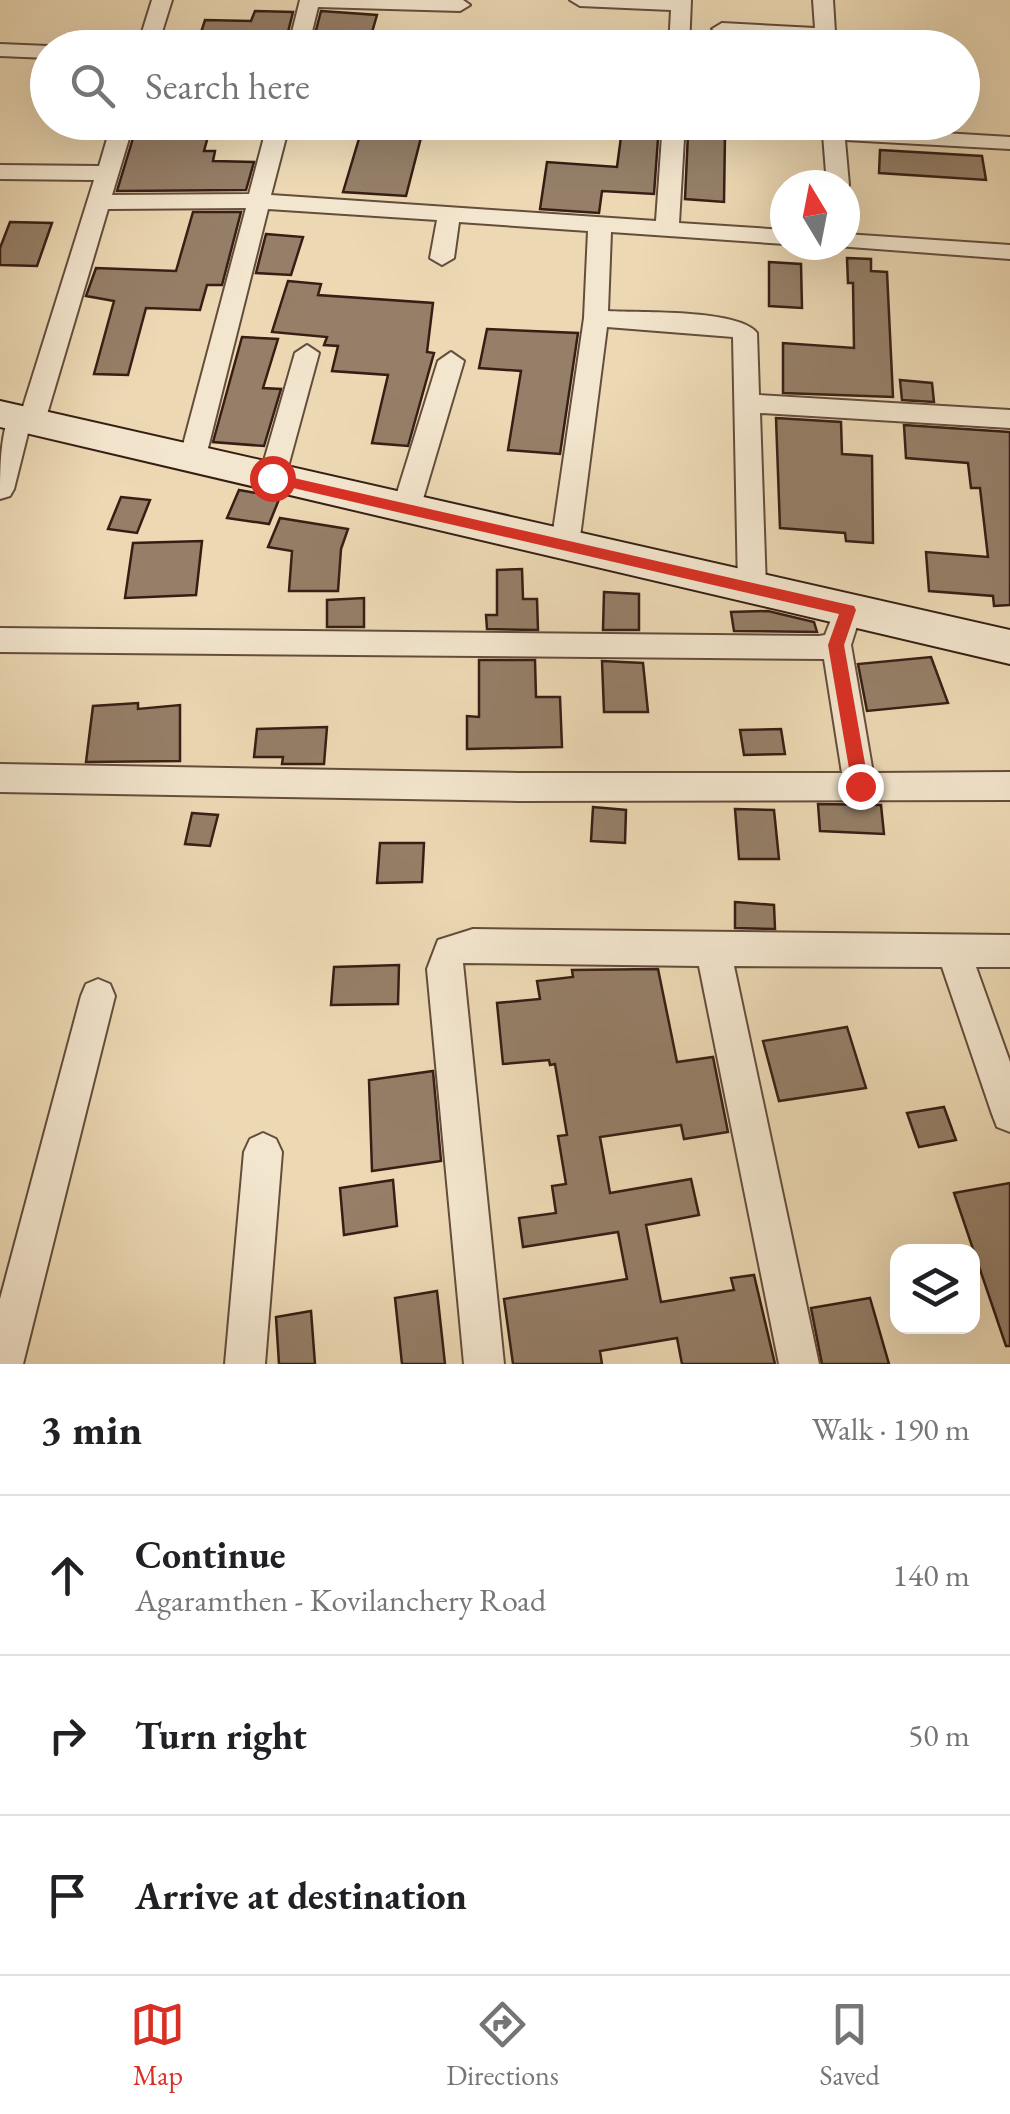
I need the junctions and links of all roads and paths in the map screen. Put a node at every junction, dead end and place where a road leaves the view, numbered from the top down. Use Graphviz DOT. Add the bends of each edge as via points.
graph roads {
  1 [pos="162,0"];
  2 [pos="580,0"];
  3 [pos="823,0"];
  4 [pos="310,1"];
  5 [pos="681,2"];
  6 [pos="460,4"];
  7 [pos="722,29"];
  8 [pos="153,30"];
  9 [pos="303,30"];
  10 [pos="680,30"];
  11 [pos="731,30"];
  12 [pos="825,30"];
  13 [pos="0,50"];
  14 [pos="30,51"];
  15 [pos="980,136"];
  16 [pos="118,140"];
  17 [pos="274,140"];
  18 [pos="673,140"];
  19 [pos="834,140"];
  20 [pos="1010,143"];
  21 [pos="837,170"];
  22 [pos="0,172"];
  23 [pos="107,173"];
  24 [pos="259,201"];
  25 [pos="100,202"];
  26 [pos="449,214"];
  27 [pos="600,224"];
  28 [pos="667,228"];
  29 [pos="770,235"];
  30 [pos="860,241"];
  31 [pos="1010,252"];
  32 [pos="442,258"];
  33 [pos="596,318"];
  34 [pos="307,353"];
  35 [pos="452,360"];
  36 [pos="748,403"];
  37 [pos="17,418"];
  38 [pos="1010,419"];
  39 [pos="192,460"];
  40 [pos="272,478"];
  41 [pos="0,489"];
  42 [pos="406,509"];
  43 [pos="565,546"];
  44 [pos="752,588"];
  45 [pos="842,628"];
  46 [pos="0,640"];
  47 [pos="1010,646"];
  48 [pos="0,778"];
  49 [pos="860,786"];
  50 [pos="1010,786"];
  51 [pos="712,950"];
  52 [pos="953,950"];
  53 [pos="1010,951"];
  54 [pos="98,996"];
  55 [pos="1010,1114"];
  56 [pos="263,1152"];
  57 [pos="3,1364"];
  58 [pos="244,1364"];
  59 [pos="484,1364"];
  60 [pos="799,1364"];
  1 -- 8 [label="street"];
  2 -- 5 [label="street"];
  3 -- 12 [label="street"];
  4 -- 6 [label="street"];
  4 -- 9 [label="street"];
  5 -- 10 [label="street"];
  7 -- 11 [label="street"];
  13 -- 14 [label="street"];
  15 -- 20 [label="street"];
  16 -- 23 [label="street"];
  17 -- 24 [label="street"];
  18 -- 28 [label="street"];
  19 -- 21 [label="street"];
  22 -- 23 [label="street"];
  23 -- 25 [label="street"];
  24 -- 25 [label="street"];
  24 -- 26 [label="street"];
  24 -- 39 [label="street"];
  25 -- 37 [label="street"];
  26 -- 27 [label="street"];
  26 -- 32 [label="street"];
  27 -- 28 [label="street"];
  27 -- 33 [label="street"];
  28 -- 29 [label="street"];
  30 -- 31 [label="street"];
  33 -- 36 [label="street" via="738,328 747,344"];
  33 -- 43 [label="street"];
  34 -- 40 [label="street"];
  35 -- 42 [label="street"];
  36 -- 38 [label="street"];
  36 -- 44 [label="street"];
  37 -- 39 [label="main road"];
  37 -- 41 [label="street"];
  39 -- 40 [label="main road"];
  40 -- 42 [label="main road"];
  42 -- 43 [label="main road"];
  43 -- 44 [label="main road"];
  44 -- 45 [label="main road"];
  45 -- 46 [label="street" via="820,648"];
  45 -- 47 [label="main road"];
  45 -- 49 [label="street"];
  48 -- 49 [label="street"];
  49 -- 50 [label="street"];
  51 -- 52 [label="street"];
  51 -- 59 [label="street" via="473,945 450,951 444,969"];
  51 -- 60 [label="street"];
  52 -- 53 [label="street"];
  52 -- 55 [label="street"];
  54 -- 57 [label="street"];
  56 -- 58 [label="street"];
}
